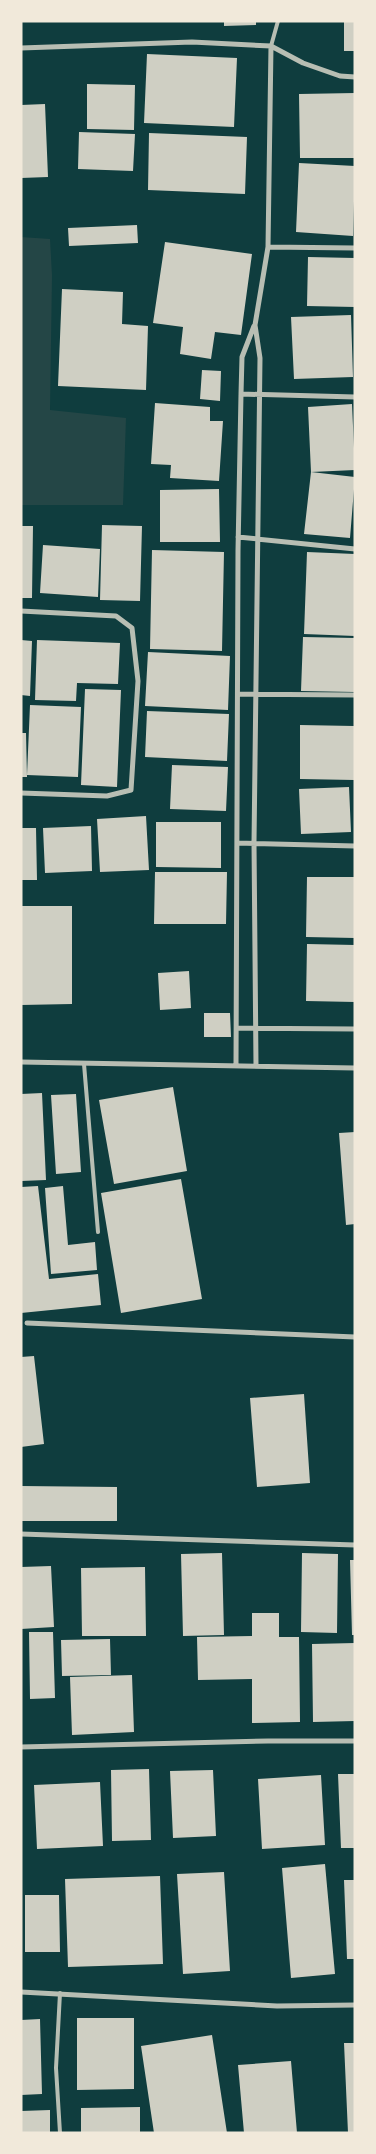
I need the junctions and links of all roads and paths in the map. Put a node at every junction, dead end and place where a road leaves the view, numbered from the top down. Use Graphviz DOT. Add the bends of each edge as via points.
graph roads {
  1 [pos="278,21"];
  2 [pos="271,46"];
  3 [pos="21,48"];
  4 [pos="355,77"];
  5 [pos="268,248"];
  6 [pos="355,248"];
  7 [pos="255,325"];
  8 [pos="241,394"];
  9 [pos="259,394"];
  10 [pos="355,397"];
  11 [pos="238,537"];
  12 [pos="258,537"];
  13 [pos="355,549"];
  14 [pos="21,611"];
  15 [pos="257,693"];
  16 [pos="238,694"];
  17 [pos="355,695"];
  18 [pos="21,793"];
  19 [pos="237,843"];
  20 [pos="254,843"];
  21 [pos="355,846"];
  22 [pos="257,1026"];
  23 [pos="236,1028"];
  24 [pos="355,1029"];
  25 [pos="21,1062"];
  26 [pos="84,1064"];
  27 [pos="236,1066"];
  28 [pos="256,1066"];
  29 [pos="355,1068"];
  30 [pos="98,1232"];
  31 [pos="27,1323"];
  32 [pos="355,1337"];
  33 [pos="21,1534"];
  34 [pos="355,1545"];
  35 [pos="355,1741"];
  36 [pos="21,1747"];
  37 [pos="21,1992"];
  38 [pos="60,1993"];
  39 [pos="355,2005"];
  40 [pos="60,2133"];
  1 -- 2 [label="lane"];
  2 -- 3 [label="street" via="192,42"];
  2 -- 4 [label="street" via="303,63 340,76"];
  2 -- 5 [label="street"];
  5 -- 6 [label="street"];
  5 -- 7 [label="street"];
  7 -- 8 [label="street" via="242,357"];
  7 -- 9 [label="street" via="260,358"];
  8 -- 9 [label="street"];
  8 -- 11 [label="street"];
  9 -- 10 [label="street"];
  9 -- 12 [label="street"];
  11 -- 12 [label="street"];
  11 -- 16 [label="street"];
  12 -- 13 [label="street"];
  12 -- 15 [label="street"];
  14 -- 18 [label="street" via="116,616 132,628 138,681 131,790 107,796"];
  15 -- 16 [label="street"];
  15 -- 17 [label="street"];
  15 -- 20 [label="street"];
  16 -- 19 [label="street"];
  19 -- 20 [label="street"];
  19 -- 23 [label="street"];
  20 -- 21 [label="street"];
  20 -- 22 [label="street"];
  22 -- 23 [label="street"];
  22 -- 24 [label="street"];
  22 -- 28 [label="street"];
  23 -- 27 [label="street"];
  25 -- 26 [label="street"];
  26 -- 27 [label="street"];
  26 -- 30 [label="lane"];
  27 -- 28 [label="street"];
  28 -- 29 [label="street"];
  31 -- 32 [label="street"];
  33 -- 34 [label="street"];
  35 -- 36 [label="street" via="268,1740"];
  37 -- 38 [label="street"];
  38 -- 39 [label="street" via="277,2006"];
  38 -- 40 [label="lane" via="56,2068"];
}
